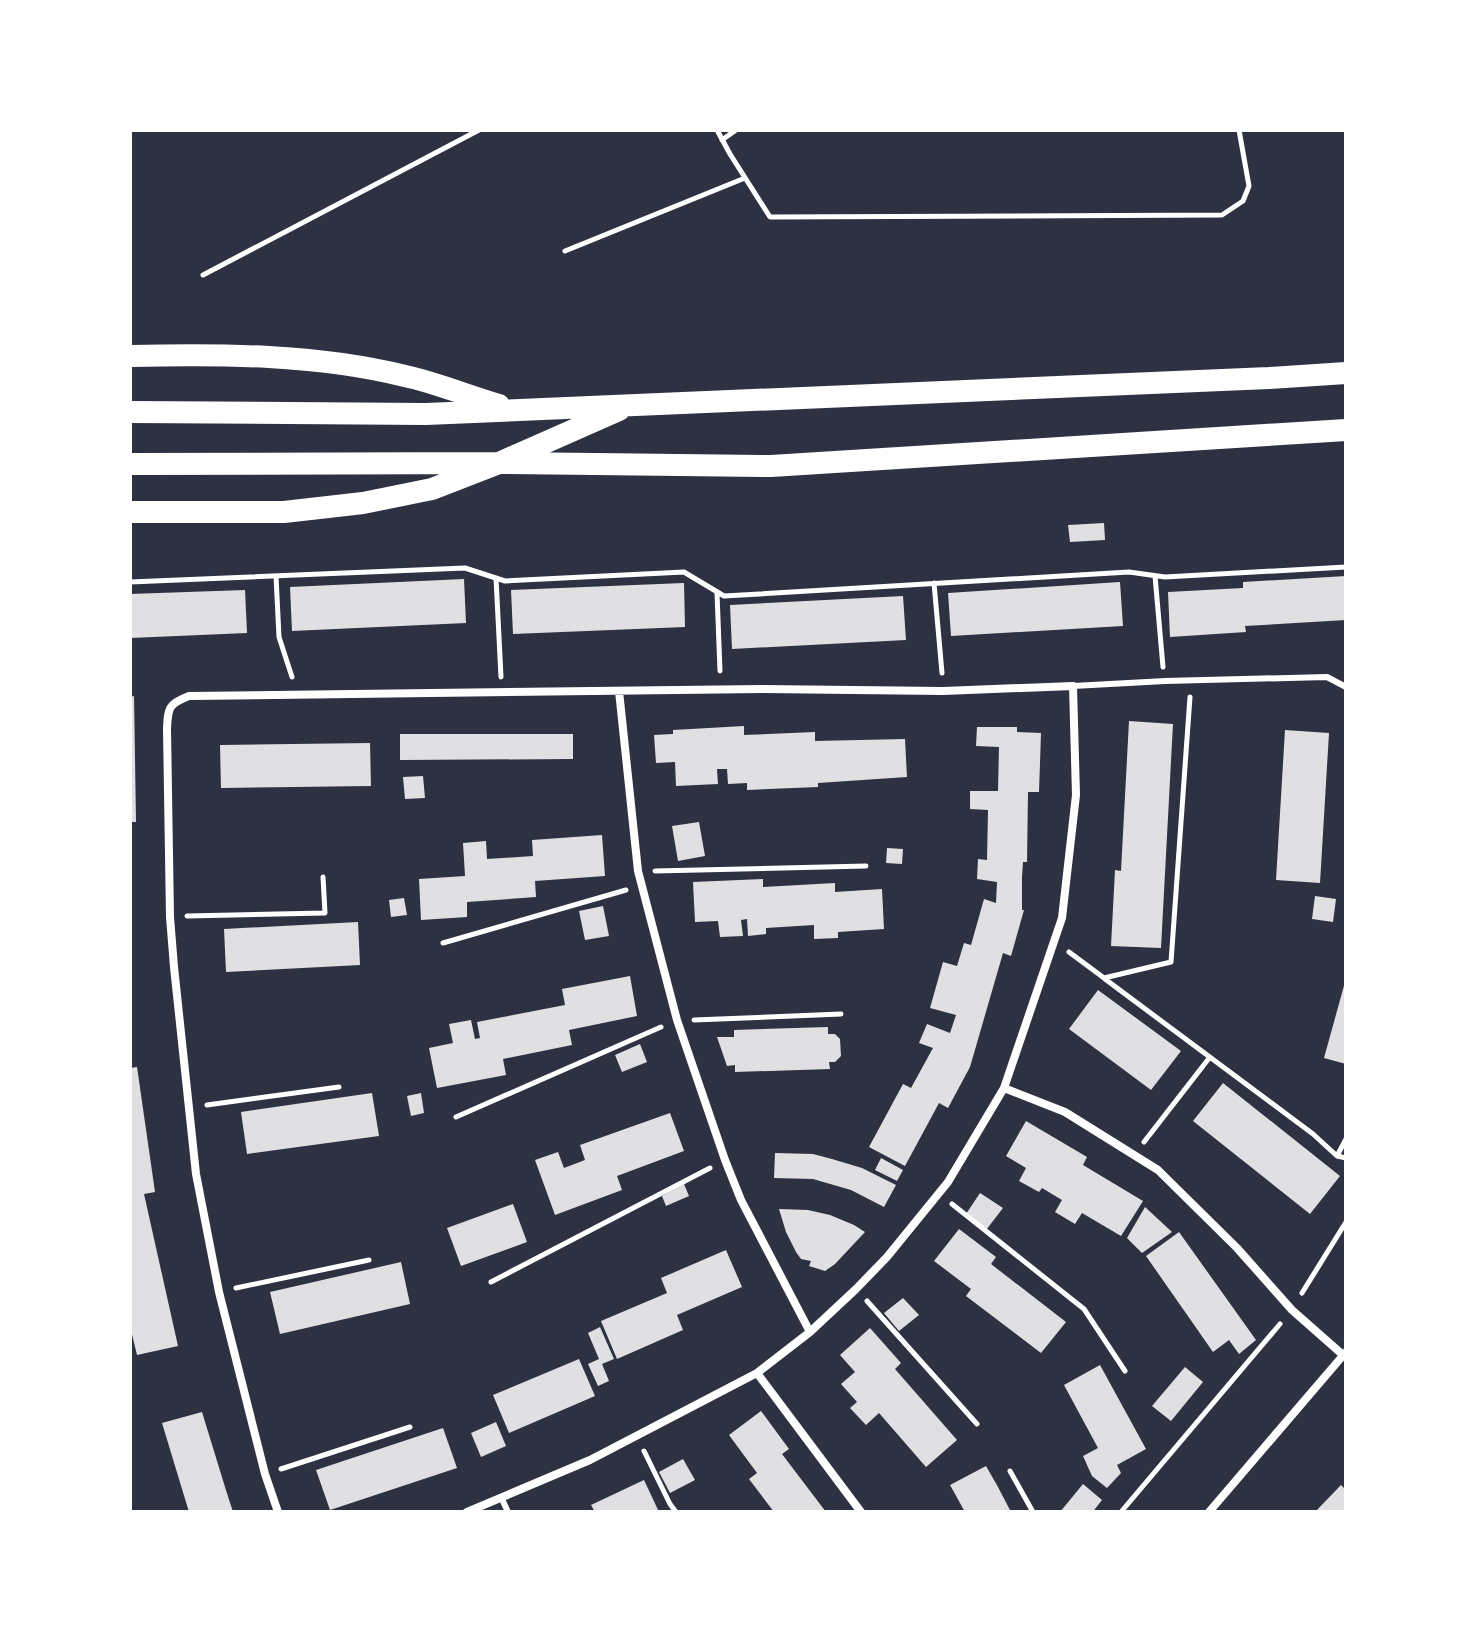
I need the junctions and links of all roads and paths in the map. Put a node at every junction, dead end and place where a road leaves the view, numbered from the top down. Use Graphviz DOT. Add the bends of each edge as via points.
graph roads {
  1 [pos="479,130"];
  2 [pos="717,130"];
  3 [pos="736,130"];
  4 [pos="1239,130"];
  5 [pos="722,140"];
  6 [pos="745,178"];
  7 [pos="565,251"];
  8 [pos="203,275"];
  9 [pos="130,356"];
  10 [pos="1346,373"];
  11 [pos="631,404"];
  12 [pos="512,409"];
  13 [pos="130,412"];
  14 [pos="1346,430"];
  15 [pos="499,463"];
  16 [pos="130,464"];
  17 [pos="130,512"];
  18 [pos="1346,567"];
  19 [pos="276,576"];
  20 [pos="1155,576"];
  21 [pos="496,578"];
  22 [pos="130,582"];
  23 [pos="934,583"];
  24 [pos="717,592"];
  25 [pos="1191,680"];
  26 [pos="1165,681"];
  27 [pos="1073,686"];
  28 [pos="1346,687"];
  29 [pos="721,690"];
  30 [pos="619,691"];
  31 [pos="943,691"];
  32 [pos="502,692"];
  33 [pos="297,695"];
  34 [pos="866,866"];
  35 [pos="638,871"];
  36 [pos="323,877"];
  37 [pos="642,885"];
  38 [pos="170,917"];
  39 [pos="1054,941"];
  40 [pos="443,943"];
  41 [pos="1104,978"];
  42 [pos="841,1014"];
  43 [pos="677,1020"];
  44 [pos="1210,1057"];
  45 [pos="339,1087"];
  46 [pos="1004,1088"];
  47 [pos="190,1107"];
  48 [pos="456,1117"];
  49 [pos="1346,1139"];
  50 [pos="1134,1155"];
  51 [pos="1337,1156"];
  52 [pos="1346,1158"];
  53 [pos="725,1160"];
  54 [pos="939,1194"];
  55 [pos="1346,1222"];
  56 [pos="369,1260"];
  57 [pos="491,1282"];
  58 [pos="856,1289"];
  59 [pos="219,1292"];
  60 [pos="1292,1310"];
  61 [pos="810,1332"];
  62 [pos="1345,1353"];
  63 [pos="1125,1371"];
  64 [pos="757,1373"];
  65 [pos="977,1424"];
  66 [pos="410,1427"];
  67 [pos="637,1436"];
  68 [pos="1010,1471"];
  69 [pos="265,1474"];
  70 [pos="501,1497"];
  71 [pos="278,1512"];
  72 [pos="467,1512"];
  73 [pos="508,1512"];
  74 [pos="676,1512"];
  75 [pos="861,1512"];
  76 [pos="1033,1512"];
  77 [pos="1121,1512"];
  78 [pos="1209,1512"];
  1 -- 8 [label="path"];
  2 -- 5 [label="path"];
  3 -- 5 [label="path"];
  4 -- 6 [label="path" via="1249,186 1243,201 1222,215 770,217"];
  5 -- 6 [label="path"];
  6 -- 7 [label="path"];
  9 -- 12 [label="highway" via="310,359 406,376"];
  10 -- 11 [label="highway"];
  11 -- 12 [label="highway"];
  11 -- 15 [label="highway"];
  12 -- 13 [label="highway" via="426,414"];
  14 -- 15 [label="highway" via="771,466"];
  15 -- 16 [label="highway"];
  15 -- 17 [label="highway" via="432,489 363,503 284,512"];
  18 -- 20 [label="path"];
  19 -- 21 [label="path" via="465,568"];
  19 -- 22 [label="path"];
  19 -- 33 [label="path" via="279,637"];
  20 -- 23 [label="path" via="1129,572"];
  20 -- 26 [label="path"];
  21 -- 24 [label="path" via="684,572"];
  21 -- 32 [label="path"];
  23 -- 24 [label="path" via="724,596"];
  23 -- 31 [label="path"];
  24 -- 29 [label="path"];
  25 -- 26 [label="lane"];
  25 -- 28 [label="lane" via="1327,677"];
  25 -- 41 [label="path" via="1171,962"];
  26 -- 27 [label="lane"];
  27 -- 31 [label="street"];
  27 -- 39 [label="street" via="1076,795 1062,918"];
  29 -- 30 [label="street"];
  29 -- 31 [label="street"];
  30 -- 32 [label="street"];
  30 -- 35 [label="street"];
  32 -- 33 [label="street"];
  33 -- 38 [label="street" via="189,696 174,701 168,710"];
  34 -- 35 [label="path"];
  35 -- 37 [label="street"];
  36 -- 38 [label="path" via="325,913"];
  37 -- 40 [label="path"];
  37 -- 43 [label="street"];
  38 -- 47 [label="street"];
  39 -- 41 [label="path"];
  39 -- 46 [label="street"];
  41 -- 44 [label="path"];
  42 -- 43 [label="path"];
  43 -- 48 [label="path"];
  43 -- 53 [label="street"];
  44 -- 50 [label="path"];
  44 -- 51 [label="path"];
  45 -- 47 [label="path"];
  46 -- 50 [label="street" via="1065,1112"];
  46 -- 54 [label="street"];
  47 -- 59 [label="street" via="196,1174"];
  49 -- 51 [label="path"];
  50 -- 60 [label="street" via="1182,1193"];
  51 -- 52 [label="path"];
  53 -- 57 [label="path"];
  53 -- 61 [label="street"];
  54 -- 58 [label="street"];
  54 -- 63 [label="path" via="1084,1309"];
  55 -- 60 [label="path"];
  56 -- 59 [label="path"];
  58 -- 61 [label="street"];
  58 -- 65 [label="path"];
  59 -- 69 [label="street"];
  60 -- 62 [label="street"];
  60 -- 77 [label="path"];
  61 -- 64 [label="street"];
  62 -- 78 [label="street"];
  64 -- 67 [label="street"];
  64 -- 75 [label="street"];
  66 -- 69 [label="path"];
  67 -- 70 [label="street"];
  67 -- 74 [label="path"];
  68 -- 76 [label="path"];
  69 -- 71 [label="street"];
  70 -- 72 [label="street"];
  70 -- 73 [label="lane"];
}
